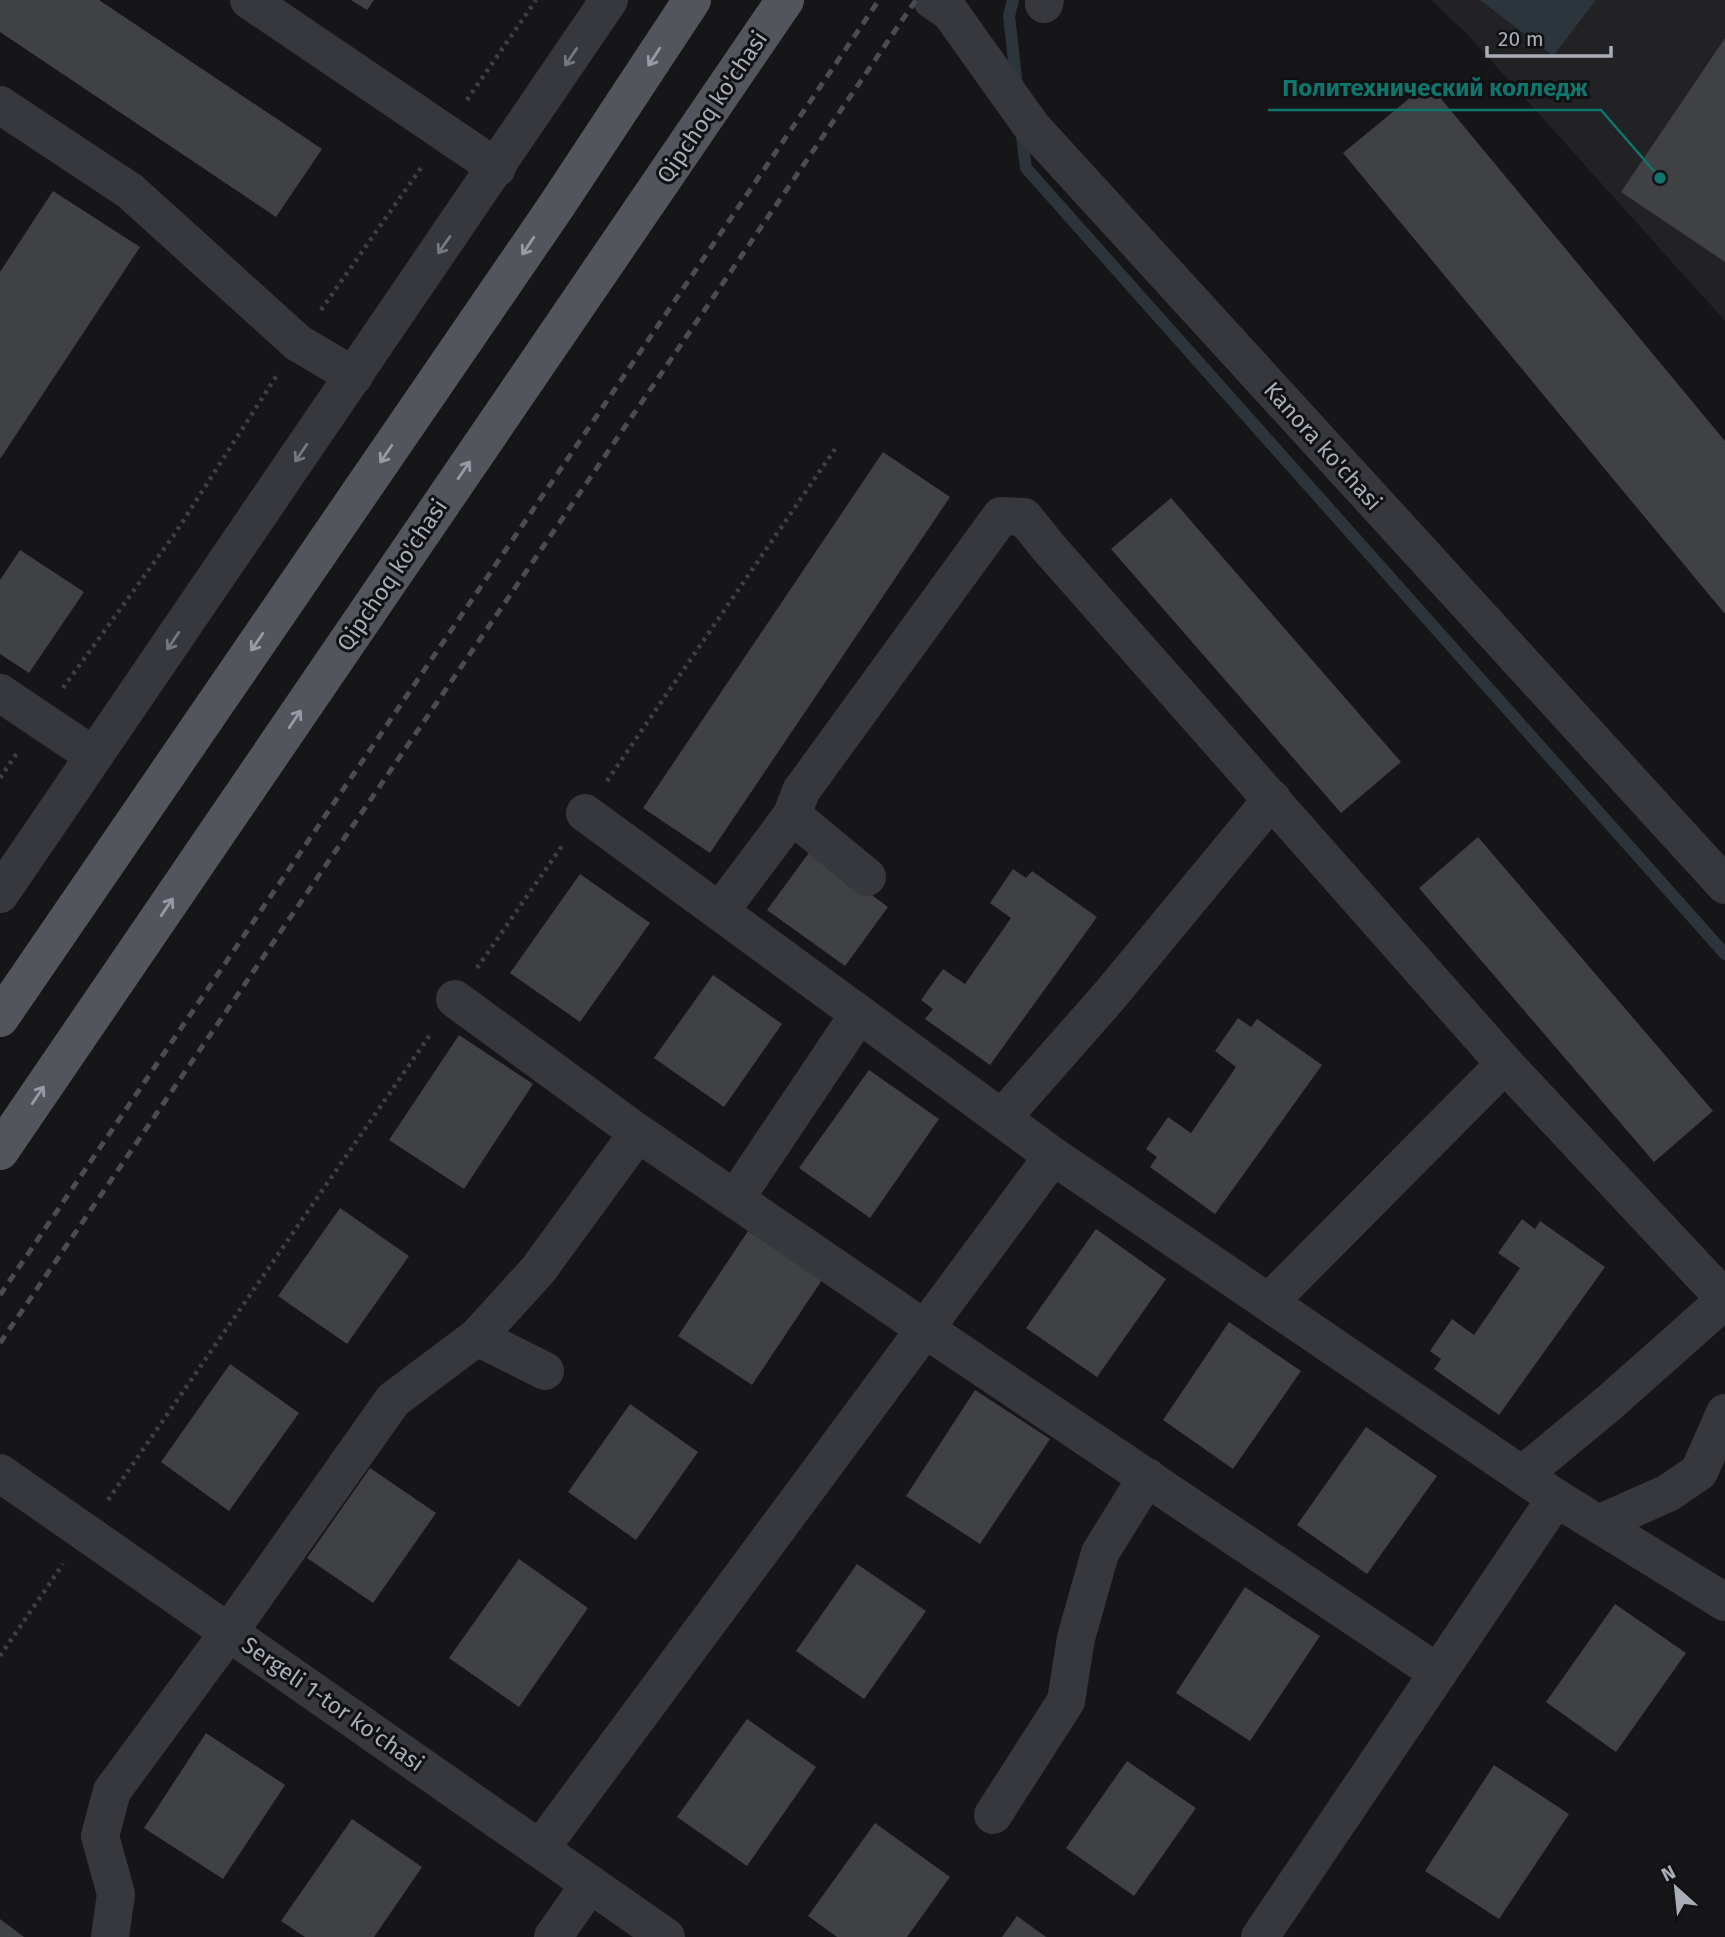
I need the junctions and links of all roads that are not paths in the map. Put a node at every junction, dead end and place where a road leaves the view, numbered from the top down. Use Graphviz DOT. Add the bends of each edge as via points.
graph roads {
  1 [pos="249,0"];
  2 [pos="609,0"];
  3 [pos="692,0"];
  4 [pos="785,0"];
  5 [pos="932,0"];
  6 [pos="0,105"];
  7 [pos="497,168"];
  8 [pos="354,376"];
  9 [pos="0,693"];
  10 [pos="94,756"];
  11 [pos="1272,799"];
  12 [pos="585,813"];
  13 [pos="792,816"];
  14 [pos="867,877"];
  15 [pos="1725,885"];
  16 [pos="0,894"];
  17 [pos="720,911"];
  18 [pos="455,999"];
  19 [pos="859,1014"];
  20 [pos="0,1018"];
  21 [pos="1505,1063"];
  22 [pos="1002,1118"];
  23 [pos="638,1133"];
  24 [pos="0,1151"];
  25 [pos="1053,1156"];
  26 [pos="735,1199"];
  27 [pos="1725,1299"];
  28 [pos="1269,1302"];
  29 [pos="925,1329"];
  30 [pos="477,1336"];
  31 [pos="545,1371"];
  32 [pos="1725,1413"];
  33 [pos="0,1473"];
  34 [pos="1522,1475"];
  35 [pos="1147,1477"];
  36 [pos="1556,1498"];
  37 [pos="1598,1524"];
  38 [pos="1725,1602"];
  39 [pos="229,1632"];
  40 [pos="1438,1673"];
  41 [pos="993,1815"];
  42 [pos="540,1849"];
  43 [pos="590,1884"];
  44 [pos="110,1937"];
  45 [pos="553,1937"];
  46 [pos="666,1937"];
  47 [pos="1260,1937"];
  1 -- 7 [label="street"];
  2 -- 7 [label="street, one-way"];
  3 -- 20 [label="main road, one-way" via="557,205"];
  24 -- 4 [label="main road, Qipchoq ko'chasi, one-way"];
  5 -- 15 [label="street, Kanora ko'chasi" via="950,12 1031,127"];
  6 -- 8 [label="street" via="130,191 298,343"];
  7 -- 8 [label="street, one-way"];
  8 -- 10 [label="street, one-way"];
  9 -- 10 [label="street"];
  10 -- 16 [label="street"];
  11 -- 13 [label="street" via="1024,517 1001,516 801,790"];
  11 -- 21 [label="street"];
  11 -- 22 [label="street"];
  12 -- 17 [label="street"];
  13 -- 14 [label="street"];
  13 -- 17 [label="street"];
  17 -- 19 [label="street"];
  18 -- 23 [label="street"];
  19 -- 22 [label="street"];
  19 -- 26 [label="street"];
  21 -- 27 [label="street"];
  21 -- 28 [label="street"];
  22 -- 25 [label="street"];
  23 -- 26 [label="street"];
  23 -- 30 [label="street" via="538,1270"];
  25 -- 28 [label="street"];
  25 -- 29 [label="street"];
  26 -- 29 [label="street"];
  27 -- 34 [label="street"];
  28 -- 34 [label="street"];
  29 -- 35 [label="street"];
  29 -- 42 [label="street"];
  30 -- 31 [label="street"];
  30 -- 39 [label="street" via="393,1400"];
  32 -- 37 [label="street" via="1699,1472 1668,1493"];
  33 -- 39 [label="street, Sergeli 1-tor ko'chasi"];
  34 -- 36 [label="street"];
  35 -- 40 [label="street"];
  35 -- 41 [label="street" via="1100,1553 1076,1639 1066,1701"];
  36 -- 37 [label="street"];
  36 -- 40 [label="street"];
  37 -- 38 [label="street"];
  39 -- 42 [label="street, Sergeli 1-tor ko'chasi"];
  39 -- 44 [label="street" via="112,1791 100,1836 116,1894"];
  40 -- 47 [label="street"];
  42 -- 43 [label="street, Sergeli 1-tor ko'chasi"];
  43 -- 45 [label="street"];
  43 -- 46 [label="street, Sergeli 1-tor ko'chasi"];
}
